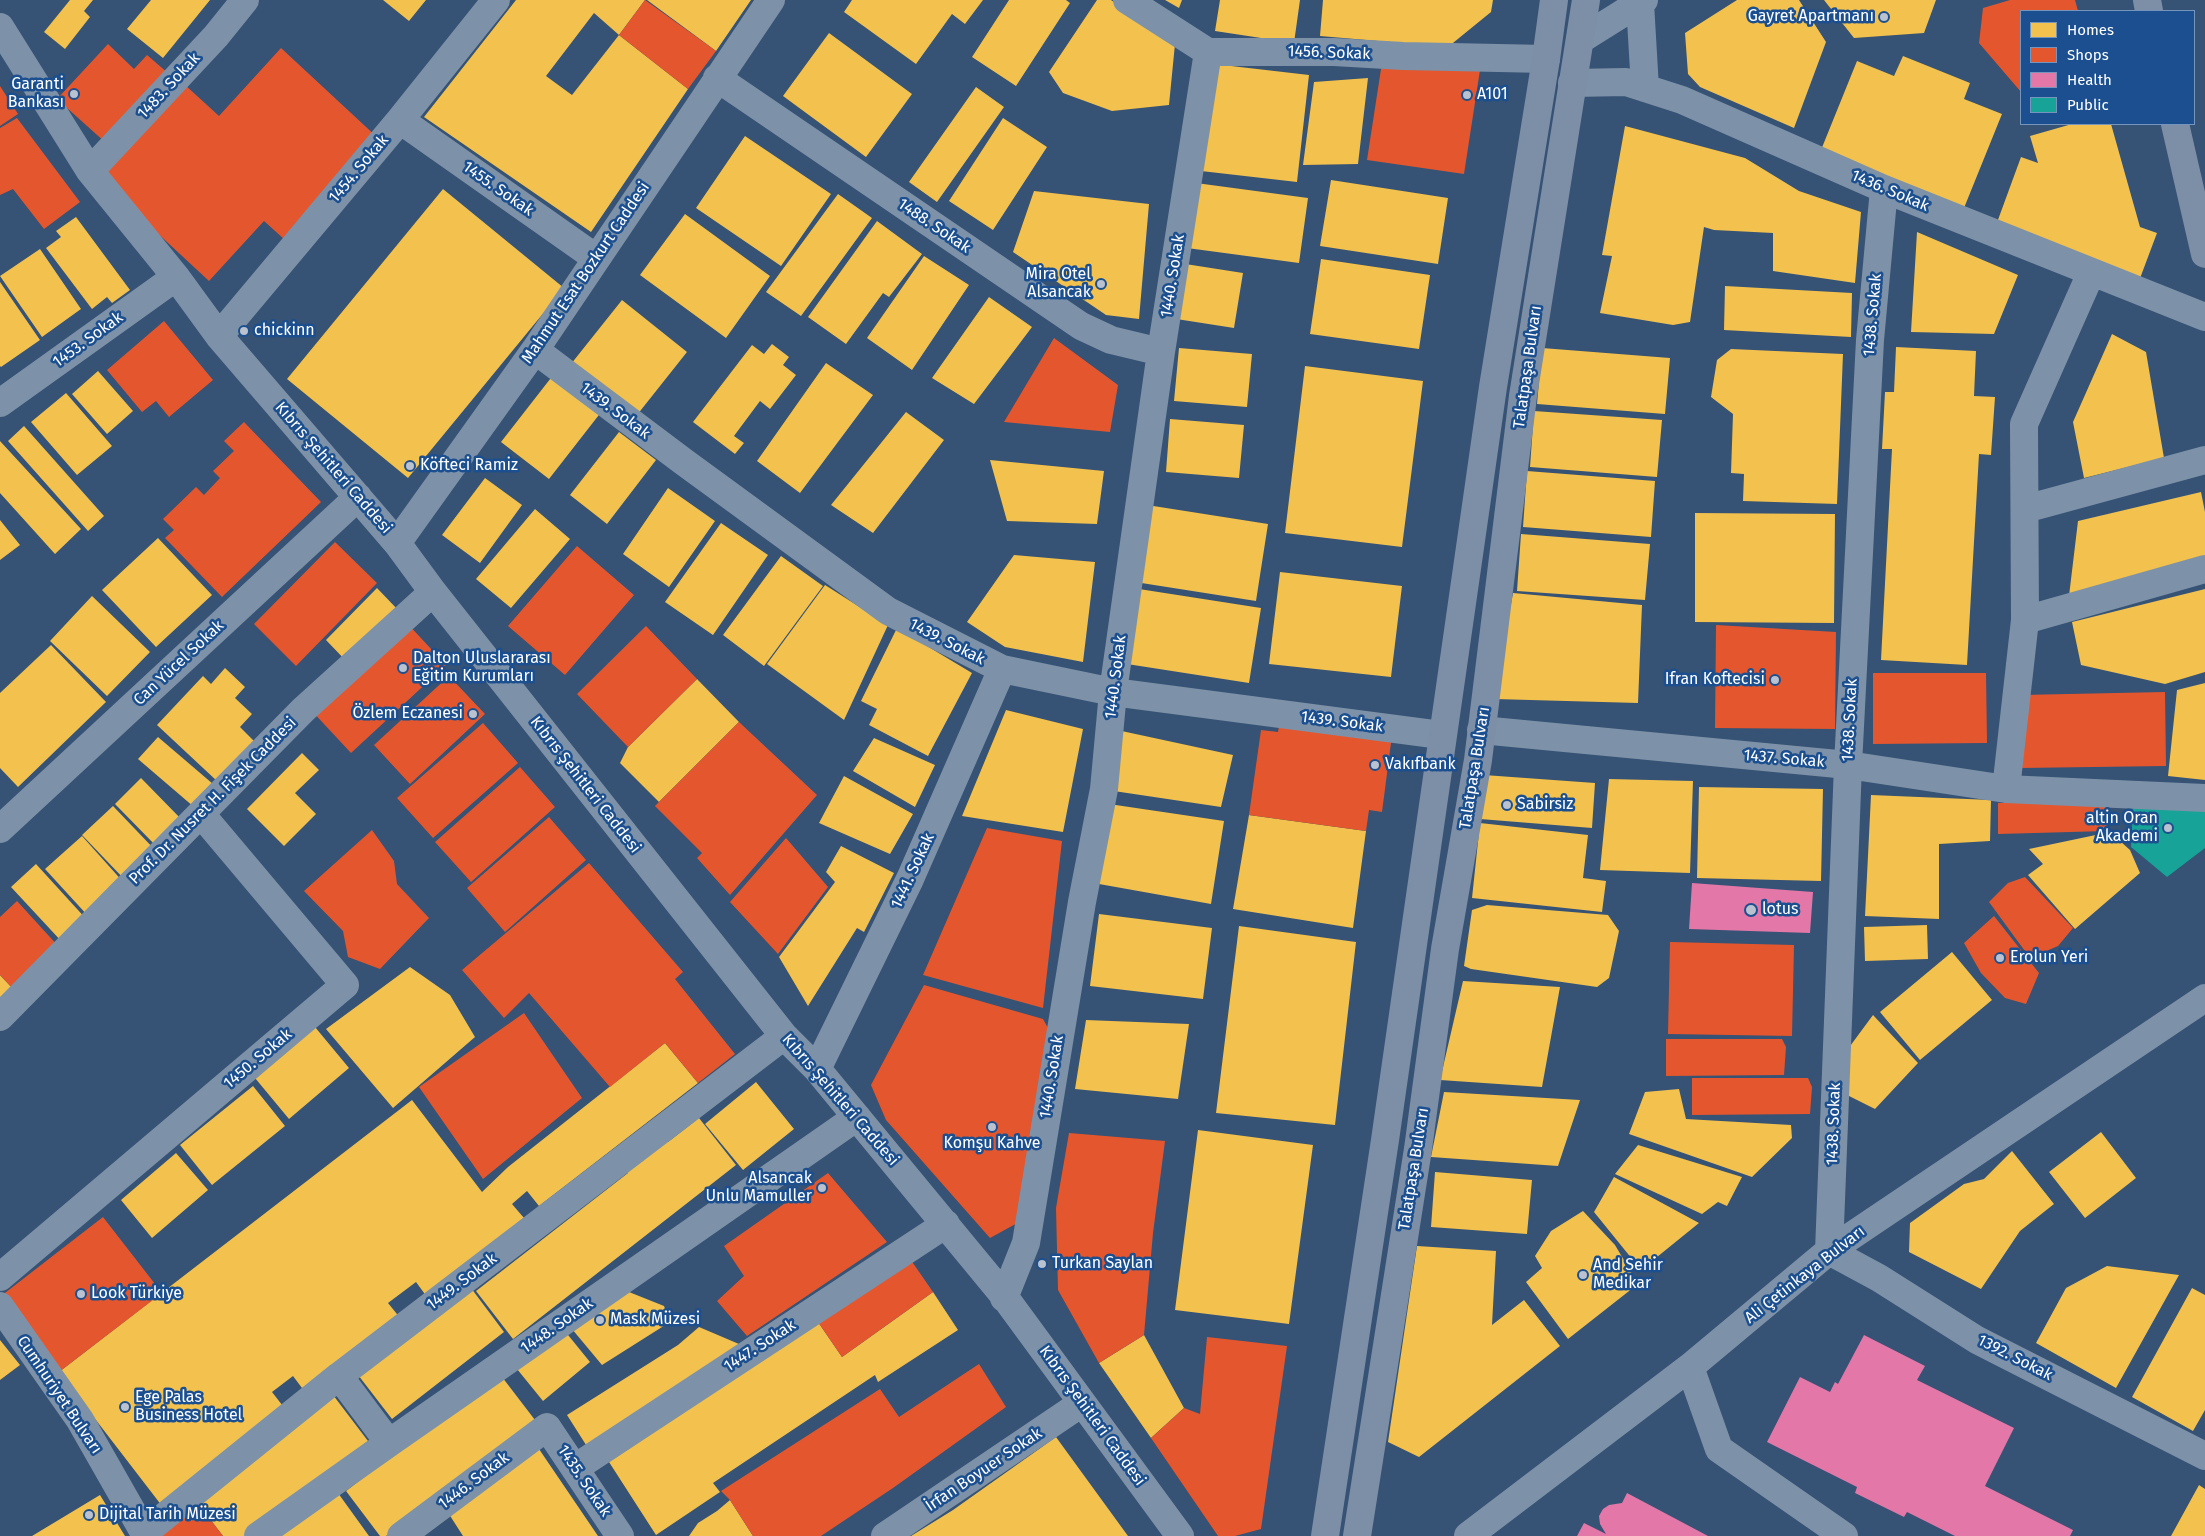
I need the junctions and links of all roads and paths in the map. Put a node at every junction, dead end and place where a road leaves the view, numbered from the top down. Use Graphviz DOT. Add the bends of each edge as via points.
graph roads {
  1 [pos="245,0"];
  2 [pos="496,0"];
  3 [pos="771,0"];
  4 [pos="1127,0"];
  5 [pos="1554,0"];
  6 [pos="1586,0"];
  7 [pos="1642,1"];
  8 [pos="2,32"];
  9 [pos="1580,40"];
  10 [pos="1208,52"];
  11 [pos="1546,59"];
  12 [pos="718,78"];
  13 [pos="1572,84"];
  14 [pos="1645,88"];
  15 [pos="400,120"];
  16 [pos="2175,125"];
  17 [pos="90,171"];
  18 [pos="1884,189"];
  19 [pos="2205,254"];
  20 [pos="596,258"];
  21 [pos="2091,272"];
  22 [pos="176,277"];
  23 [pos="2205,317"];
  24 [pos="219,336"];
  25 [pos="535,350"];
  26 [pos="1161,352"];
  27 [pos="0,403"];
  28 [pos="2205,460"];
  29 [pos="358,497"];
  30 [pos="2025,509"];
  31 [pos="397,543"];
  32 [pos="2205,569"];
  33 [pos="433,592"];
  34 [pos="2025,620"];
  35 [pos="1002,669"];
  36 [pos="1113,692"];
  37 [pos="1482,730"];
  38 [pos="1442,735"];
  39 [pos="1848,765"];
  40 [pos="2006,789"];
  41 [pos="2205,798"];
  42 [pos="201,814"];
  43 [pos="0,829"];
  44 [pos="2205,998"];
  45 [pos="0,1017"];
  46 [pos="784,1036"];
  47 [pos="817,1068"];
  48 [pos="858,1117"];
  49 [pos="946,1224"];
  50 [pos="1830,1251"];
  51 [pos="0,1277"];
  52 [pos="1004,1298"];
  53 [pos="0,1306"];
  54 [pos="1690,1367"];
  55 [pos="339,1376"];
  56 [pos="1082,1403"];
  57 [pos="547,1427"];
  58 [pos="389,1443"];
  59 [pos="2205,1456"];
  60 [pos="575,1468"];
  61 [pos="145,1534"];
  62 [pos="258,1536"];
  63 [pos="400,1536"];
  64 [pos="620,1536"];
  65 [pos="885,1536"];
  66 [pos="1180,1536"];
  67 [pos="1325,1536"];
  68 [pos="1357,1536"];
  69 [pos="1468,1536"];
  70 [pos="1844,1536"];
  1 -- 17 [label="street, 1483. Sokak" via="216,36"];
  2 -- 15 [label="street, 1454. Sokak"];
  3 -- 12 [label="street, Mahmut Esat Bozkurt Caddesi"];
  4 -- 10 [label="street"];
  5 -- 11 [label="main road, Talatpaşa Bulvarı"];
  6 -- 9 [label="main road, Talatpaşa Bulvarı"];
  7 -- 9 [label="street"];
  7 -- 14 [label="street"];
  8 -- 17 [label="street, Kıbrıs Şehitleri Caddesi"];
  9 -- 11 [label="main road"];
  9 -- 13 [label="main road, Talatpaşa Bulvarı"];
  10 -- 11 [label="street, 1456. Sokak" via="1334,52"];
  10 -- 26 [label="street, 1440. Sokak"];
  11 -- 38 [label="main road, Talatpaşa Bulvarı" via="1493,386"];
  12 -- 20 [label="street, Mahmut Esat Bozkurt Caddesi"];
  12 -- 26 [label="street, 1488. Sokak" via="1081,326 1111,340"];
  13 -- 14 [label="street, 1436. Sokak" via="1626,82"];
  13 -- 37 [label="main road, Talatpaşa Bulvarı" via="1522,396"];
  14 -- 18 [label="street, 1436. Sokak" via="1682,100"];
  15 -- 20 [label="street, 1455. Sokak"];
  15 -- 24 [label="street, 1454. Sokak"];
  16 -- 19 [label="main road"];
  17 -- 22 [label="street, Kıbrıs Şehitleri Caddesi"];
  18 -- 21 [label="street, 1436. Sokak"];
  18 -- 39 [label="street, 1438. Sokak" via="1870,340"];
  20 -- 25 [label="street, Mahmut Esat Bozkurt Caddesi"];
  21 -- 23 [label="street, 1436. Sokak"];
  21 -- 30 [label="street" via="2024,424"];
  22 -- 24 [label="street, Kıbrıs Şehitleri Caddesi"];
  22 -- 27 [label="street, 1453. Sokak"];
  24 -- 29 [label="street, Kıbrıs Şehitleri Caddesi"];
  25 -- 31 [label="street, Mahmut Esat Bozkurt Caddesi"];
  25 -- 35 [label="street, 1439. Sokak" via="888,611"];
  26 -- 36 [label="street, 1440. Sokak"];
  28 -- 30 [label="street"];
  29 -- 31 [label="street, Kıbrıs Şehitleri Caddesi"];
  29 -- 43 [label="street, Can Yücel Sokak"];
  30 -- 34 [label="street"];
  31 -- 33 [label="street, Kıbrıs Şehitleri Caddesi"];
  32 -- 34 [label="street"];
  33 -- 42 [label="street, Prof. Dr. Nusret H. Fişek Caddesi" via="303,710"];
  33 -- 46 [label="street, Kıbrıs Şehitleri Caddesi"];
  34 -- 40 [label="street"];
  35 -- 36 [label="street, 1439. Sokak"];
  35 -- 47 [label="street, 1441. Sokak" via="910,879"];
  36 -- 38 [label="street, 1439. Sokak"];
  36 -- 52 [label="street, 1440. Sokak" via="1104,789 1082,902 1026,1243"];
  37 -- 39 [label="street, 1437. Sokak"];
  37 -- 68 [label="main road, Talatpaşa Bulvarı" via="1445,949 1418,1149"];
  38 -- 67 [label="main road, Talatpaşa Bulvarı"];
  39 -- 40 [label="street, 1437. Sokak"];
  39 -- 50 [label="street, 1438. Sokak"];
  40 -- 41 [label="street, 1437. Sokak"];
  42 -- 45 [label="street, Prof. Dr. Nusret H. Fişek Caddesi"];
  42 -- 51 [label="street, 1450. Sokak" via="345,985"];
  44 -- 50 [label="street, Ali Çetinkaya Bulvarı"];
  46 -- 47 [label="street, Kıbrıs Şehitleri Caddesi"];
  46 -- 55 [label="street, 1449. Sokak"];
  47 -- 48 [label="street, Kıbrıs Şehitleri Caddesi"];
  48 -- 49 [label="street, Kıbrıs Şehitleri Caddesi"];
  48 -- 58 [label="street, 1448. Sokak"];
  49 -- 52 [label="street, Kıbrıs Şehitleri Caddesi"];
  49 -- 60 [label="street, 1447. Sokak"];
  50 -- 54 [label="street, Ali Çetinkaya Bulvarı"];
  50 -- 59 [label="street, 1392. Sokak" via="1977,1340"];
  52 -- 56 [label="street, Kıbrıs Şehitleri Caddesi"];
  53 -- 61 [label="street, Cumhuriyet Bulvarı" via="80,1420"];
  54 -- 69 [label="street, Ali Çetinkaya Bulvarı"];
  54 -- 70 [label="street" via="1719,1450"];
  55 -- 58 [label="street"];
  55 -- 61 [label="street, 1449. Sokak"];
  56 -- 65 [label="street, İrfan Boyuer Sokak"];
  56 -- 66 [label="street, Kıbrıs Şehitleri Caddesi"];
  57 -- 60 [label="street, 1435. Sokak"];
  57 -- 63 [label="street, 1446. Sokak"];
  58 -- 62 [label="street, 1448. Sokak"];
  60 -- 64 [label="street, 1435. Sokak"];
}
